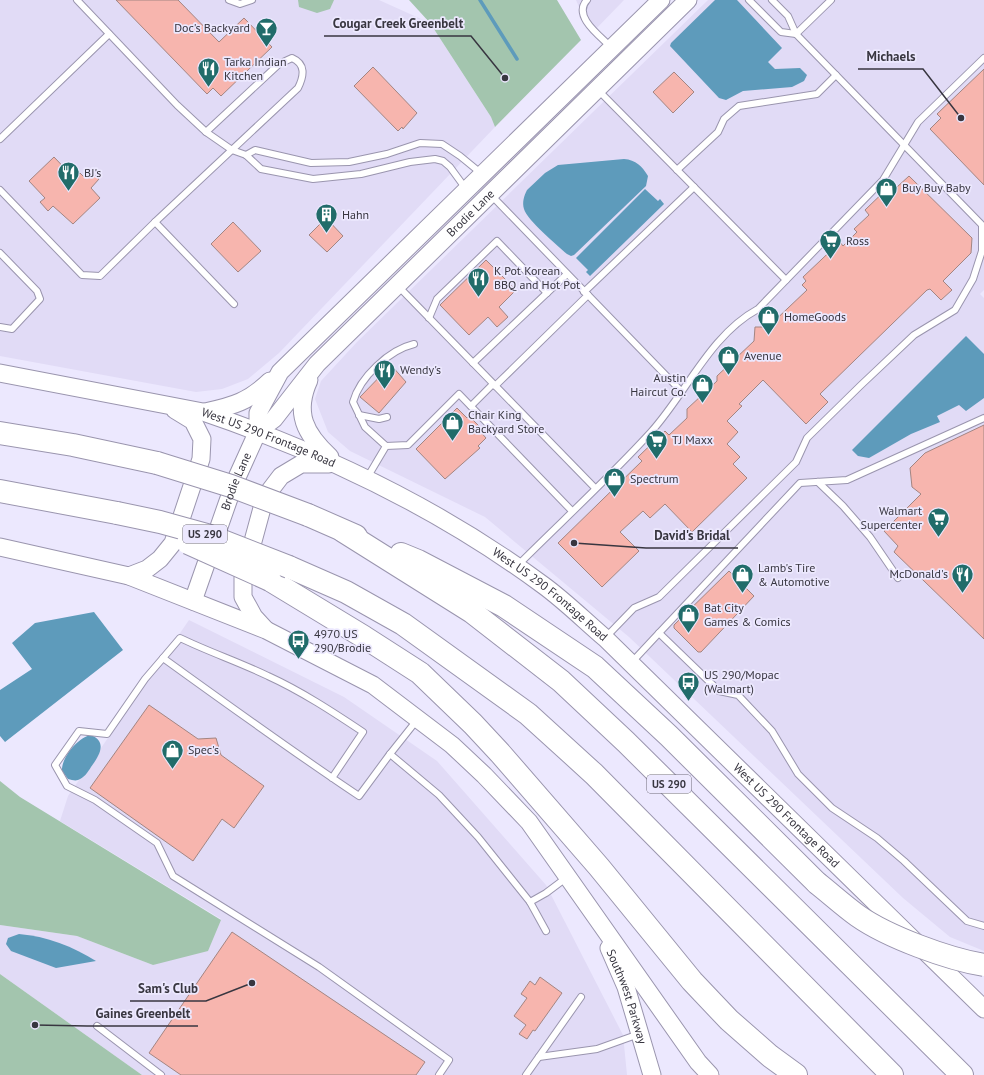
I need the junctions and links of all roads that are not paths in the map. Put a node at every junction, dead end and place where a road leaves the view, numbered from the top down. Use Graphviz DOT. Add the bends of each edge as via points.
graph roads {
  1 [pos="77,0"];
  2 [pos="229,0"];
  3 [pos="252,0"];
  4 [pos="587,0"];
  5 [pos="661,0"];
  6 [pos="688,0"];
  7 [pos="749,0"];
  8 [pos="772,0"];
  9 [pos="831,0"];
  10 [pos="110,34"];
  11 [pos="796,34"];
  12 [pos="612,48"];
  13 [pos="984,58"];
  14 [pos="836,75"];
  15 [pos="598,90"];
  16 [pos="537,121"];
  17 [pos="206,132"];
  18 [pos="0,139"];
  19 [pos="905,145"];
  20 [pos="232,150"];
  21 [pos="246,155"];
  22 [pos="677,170"];
  23 [pos="482,175"];
  24 [pos="694,187"];
  25 [pos="0,190"];
  26 [pos="467,190"];
  27 [pos="490,194"];
  28 [pos="155,222"];
  29 [pos="0,253"];
  30 [pos="567,274"];
  31 [pos="786,280"];
  32 [pos="397,285"];
  33 [pos="547,293"];
  34 [pos="586,294"];
  35 [pos="234,304"];
  36 [pos="429,318"];
  37 [pos="0,327"];
  38 [pos="414,344"];
  39 [pos="473,363"];
  40 [pos="318,364"];
  41 [pos="280,372"];
  42 [pos="0,373"];
  43 [pos="494,385"];
  44 [pos="682,392"];
  45 [pos="165,404"];
  46 [pos="471,406"];
  47 [pos="203,412"];
  48 [pos="359,415"];
  49 [pos="387,417"];
  50 [pos="984,418"];
  51 [pos="258,431"];
  52 [pos="0,434"];
  53 [pos="386,446"];
  54 [pos="337,464"];
  55 [pos="366,479"];
  56 [pos="818,482"];
  57 [pos="594,488"];
  58 [pos="0,491"];
  59 [pos="572,511"];
  60 [pos="117,514"];
  61 [pos="343,531"];
  62 [pos="0,547"];
  63 [pos="517,567"];
  64 [pos="129,576"];
  65 [pos="898,578"];
  66 [pos="193,601"];
  67 [pos="266,630"];
  68 [pos="659,633"];
  69 [pos="605,638"];
  70 [pos="163,658"];
  71 [pos="631,663"];
  72 [pos="418,719"];
  73 [pos="390,754"];
  74 [pos="332,778"];
  75 [pos="568,877"];
  76 [pos="530,902"];
  77 [pos="598,920"];
  78 [pos="984,926"];
  79 [pos="546,932"];
  80 [pos="984,965"];
  81 [pos="581,997"];
  82 [pos="980,1004"];
  83 [pos="97,1026"];
  84 [pos="640,1034"];
  85 [pos="538,1057"];
  86 [pos="161,1075"];
  87 [pos="439,1075"];
  88 [pos="526,1075"];
  89 [pos="652,1075"];
  90 [pos="710,1075"];
  91 [pos="796,1075"];
  92 [pos="892,1075"];
  93 [pos="962,1075"];
  1 -- 10 [label="lane"];
  2 -- 3 [label="lane" via="240,4"];
  4 -- 12 [label="lane" via="582,7 583,17"];
  5 -- 12 [label="main road, Brodie Lane"];
  6 -- 15 [label="main road, Brodie Lane"];
  7 -- 11 [label="lane" via="781,32"];
  8 -- 11 [label="lane" via="788,16"];
  9 -- 11 [label="lane"];
  10 -- 17 [label="lane"];
  10 -- 18 [label="lane"];
  11 -- 14 [label="lane"];
  12 -- 16 [label="main road, Brodie Lane"];
  13 -- 19 [label="lane" via="918,122"];
  14 -- 19 [label="lane"];
  14 -- 22 [label="lane" via="817,94 739,106 724,120 718,132"];
  15 -- 22 [label="lane"];
  15 -- 27 [label="main road, Brodie Lane"];
  16 -- 23 [label="main road, Brodie Lane"];
  16 -- 27 [label="main road" via="533,134 489,185"];
  17 -- 20 [label="lane"];
  17 -- 20 [label="lane" via="279,64 292,58 297,60 302,67 303,77 298,88"];
  19 -- 31 [label="lane" via="883,180"];
  19 -- 69 [label="lane" via="982,225 982,251 974,279 955,310 914,335 807,438 796,462 659,597 634,608"];
  20 -- 21 [label="lane"];
  20 -- 28 [label="lane"];
  21 -- 23 [label="lane" via="255,150 312,163 349,162 387,154 420,143 442,144"];
  21 -- 26 [label="lane" via="261,169 313,179 361,174 410,162 435,159 450,167"];
  22 -- 24 [label="lane"];
  23 -- 26 [label="main road, Brodie Lane"];
  24 -- 31 [label="lane"];
  24 -- 34 [label="lane"];
  25 -- 28 [label="lane" via="82,275 100,276"];
  26 -- 41 [label="main road, Brodie Lane"];
  27 -- 30 [label="lane"];
  27 -- 32 [label="main road, Brodie Lane"];
  28 -- 35 [label="lane"];
  29 -- 37 [label="lane" via="38,291 40,299 12,329"];
  30 -- 33 [label="lane"];
  30 -- 34 [label="lane"];
  31 -- 44 [label="lane" via="758,309 743,317 720,339"];
  32 -- 36 [label="lane"];
  32 -- 40 [label="main road, Brodie Lane"];
  33 -- 36 [label="lane" via="497,241 437,298"];
  33 -- 39 [label="lane"];
  34 -- 43 [label="lane"];
  34 -- 44 [label="lane"];
  36 -- 39 [label="lane"];
  38 -- 48 [label="lane" via="403,346 382,362 362,383 353,402"];
  39 -- 43 [label="lane"];
  40 -- 51 [label="main road, Brodie Lane" via="274,419"];
  40 -- 54 [label="main road" via="304,391 301,409 303,421 314,443"];
  41 -- 47 [label="main road" via="258,393 241,403"];
  41 -- 51 [label="main road, Brodie Lane" via="258,413"];
  42 -- 45 [label="main road, West US 290 Frontage Road"];
  43 -- 46 [label="lane"];
  43 -- 57 [label="lane"];
  44 -- 57 [label="lane" via="650,433"];
  45 -- 47 [label="main road, West US 290 Frontage Road"];
  45 -- 64 [label="main road" via="193,421 202,440 201,459 173,543 160,559 147,569"];
  46 -- 53 [label="lane" via="459,394 408,445"];
  46 -- 59 [label="lane"];
  47 -- 51 [label="main road, West US 290 Frontage Road"];
  48 -- 49 [label="lane" via="379,419"];
  48 -- 53 [label="lane" via="365,427"];
  50 -- 56 [label="lane" via="847,480"];
  51 -- 54 [label="main road, West US 290 Frontage Road"];
  51 -- 66 [label="main road, Brodie Lane" via="234,484"];
  52 -- 61 [label="highway, US 290, bridge" via="73,445 157,463 231,486"];
  53 -- 55 [label="lane"];
  54 -- 55 [label="main road, West US 290 Frontage Road"];
  54 -- 67 [label="main road" via="301,464 280,476 265,497 243,578 243,597 254,617"];
  55 -- 63 [label="main road, West US 290 Frontage Road" via="417,504 470,535"];
  56 -- 65 [label="lane" via="870,537"];
  56 -- 68 [label="lane" via="800,483"];
  57 -- 59 [label="lane"];
  58 -- 60 [label="highway, US 290"];
  59 -- 63 [label="lane"];
  60 -- 91 [label="highway, bridge" via="270,580 364,637 425,678 500,753 599,867 692,981 729,1020"];
  60 -- 92 [label="highway, US 290, bridge" via="207,535 346,592 403,624 528,714 594,774"];
  61 -- 80 [label="highway, bridge" via="418,561 504,606 595,668 680,746 817,883 859,917 907,942 970,963"];
  61 -- 93 [label="highway, US 290" via="472,612 561,681 626,742"];
  62 -- 64 [label="main road"];
  63 -- 69 [label="main road, West US 290 Frontage Road" via="544,586"];
  64 -- 66 [label="main road"];
  66 -- 67 [label="main road"];
  67 -- 72 [label="main road" via="373,685"];
  68 -- 71 [label="lane"];
  68 -- 78 [label="lane" via="719,691 738,695 772,731 798,774 832,808 877,838 967,921"];
  69 -- 71 [label="main road, West US 290 Frontage Road"];
  70 -- 74 [label="lane"];
  70 -- 74 [label="lane" via="180,638 207,652 268,676 363,732"];
  70 -- 87 [label="lane" via="145,679 107,734 79,731 55,765 67,786 94,800 157,843 173,876 319,967 449,1060"];
  71 -- 82 [label="main road, West US 290 Frontage Road"];
  72 -- 73 [label="lane"];
  72 -- 75 [label="main road" via="452,745 529,822"];
  73 -- 74 [label="lane" via="359,796"];
  73 -- 76 [label="lane" via="439,795 478,837"];
  75 -- 76 [label="lane"];
  75 -- 77 [label="main road"];
  76 -- 79 [label="lane"];
  77 -- 84 [label="main road, Southwest Parkway" via="626,988"];
  77 -- 90 [label="main road" via="698,1062"];
  81 -- 85 [label="lane"];
  83 -- 86 [label="lane"];
  84 -- 85 [label="lane" via="597,1048"];
  84 -- 89 [label="main road, Southwest Parkway"];
  85 -- 88 [label="lane"];
}
